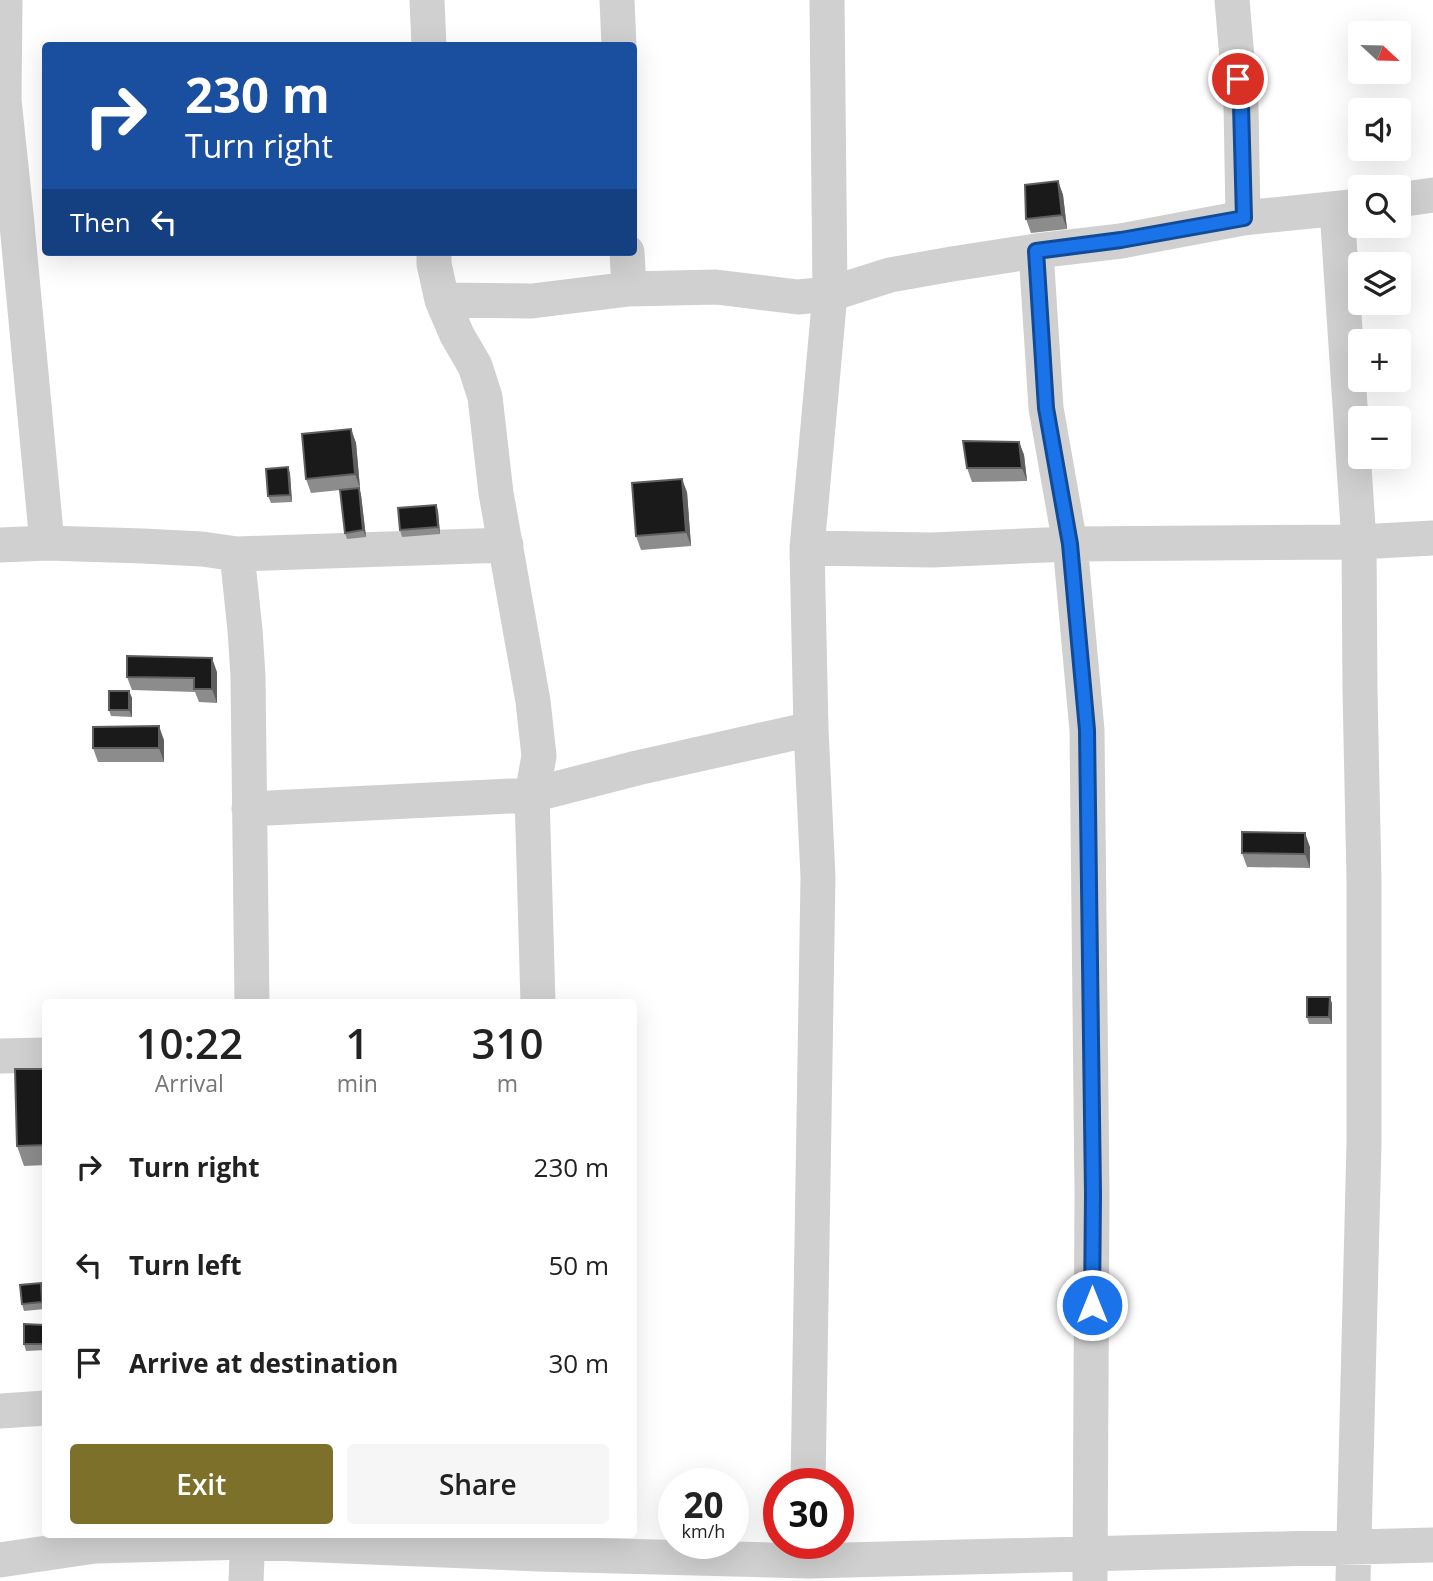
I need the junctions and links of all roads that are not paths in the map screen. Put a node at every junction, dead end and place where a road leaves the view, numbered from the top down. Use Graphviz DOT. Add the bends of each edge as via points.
graph roads {
  1 [pos="5,0"];
  2 [pos="426,0"];
  3 [pos="617,0"];
  4 [pos="827,0"];
  5 [pos="1232,0"];
  6 [pos="429,42"];
  7 [pos="619,42"];
  8 [pos="1433,195"];
  9 [pos="1411,198"];
  10 [pos="1348,207"];
  11 [pos="1244,218"];
  12 [pos="1349,238"];
  13 [pos="1036,251"];
  14 [pos="434,256"];
  15 [pos="627,256"];
  16 [pos="629,289"];
  17 [pos="830,294"];
  18 [pos="442,300"];
  19 [pos="1433,538"];
  20 [pos="1359,542"];
  21 [pos="47,543"];
  22 [pos="1070,544"];
  23 [pos="0,545"];
  24 [pos="506,545"];
  25 [pos="807,548"];
  26 [pos="237,554"];
  27 [pos="811,729"];
  28 [pos="532,795"];
  29 [pos="249,808"];
  30 [pos="252,999"];
  31 [pos="538,999"];
  32 [pos="42,1055"];
  33 [pos="0,1056"];
  34 [pos="42,1408"];
  35 [pos="0,1411"];
  36 [pos="808,1468"];
  37 [pos="248,1538"];
  38 [pos="1433,1545"];
  39 [pos="538,1557"];
  40 [pos="0,1560"];
  41 [pos="808,1562"];
  42 [pos="1353,1564"];
  43 [pos="1090,1567"];
  44 [pos="246,1581"];
  1 -- 21 [label="street" via="4,100"];
  2 -- 6 [label="street"];
  3 -- 7 [label="street"];
  4 -- 17 [label="street"];
  5 -- 11 [label="street"];
  8 -- 9 [label="street"];
  10 -- 11 [label="street"];
  11 -- 13 [label="street"];
  12 -- 20 [label="street"];
  13 -- 17 [label="street" via="890,275"];
  13 -- 22 [label="street" via="1046,408"];
  14 -- 18 [label="street"];
  15 -- 16 [label="street"];
  16 -- 17 [label="street" via="716,287 798,297"];
  16 -- 18 [label="street" via="532,301"];
  17 -- 25 [label="street"];
  18 -- 24 [label="street" via="485,397"];
  19 -- 20 [label="street"];
  20 -- 22 [label="street"];
  20 -- 42 [label="street" via="1364,1144"];
  21 -- 23 [label="street"];
  21 -- 26 [label="street"];
  22 -- 25 [label="street" via="932,550"];
  22 -- 43 [label="street" via="1087,730 1093,1194"];
  24 -- 26 [label="street"];
  24 -- 28 [label="street" via="539,756"];
  25 -- 27 [label="street"];
  26 -- 29 [label="street" via="248,676"];
  27 -- 28 [label="street"];
  27 -- 36 [label="street" via="818,877"];
  28 -- 29 [label="street"];
  28 -- 31 [label="street"];
  29 -- 30 [label="street"];
  32 -- 33 [label="street"];
  34 -- 35 [label="street"];
  37 -- 39 [label="street"];
  37 -- 40 [label="street" via="95,1546"];
  37 -- 44 [label="street"];
  38 -- 42 [label="street"];
  39 -- 41 [label="street"];
  41 -- 43 [label="street"];
  42 -- 43 [label="street"];
}
